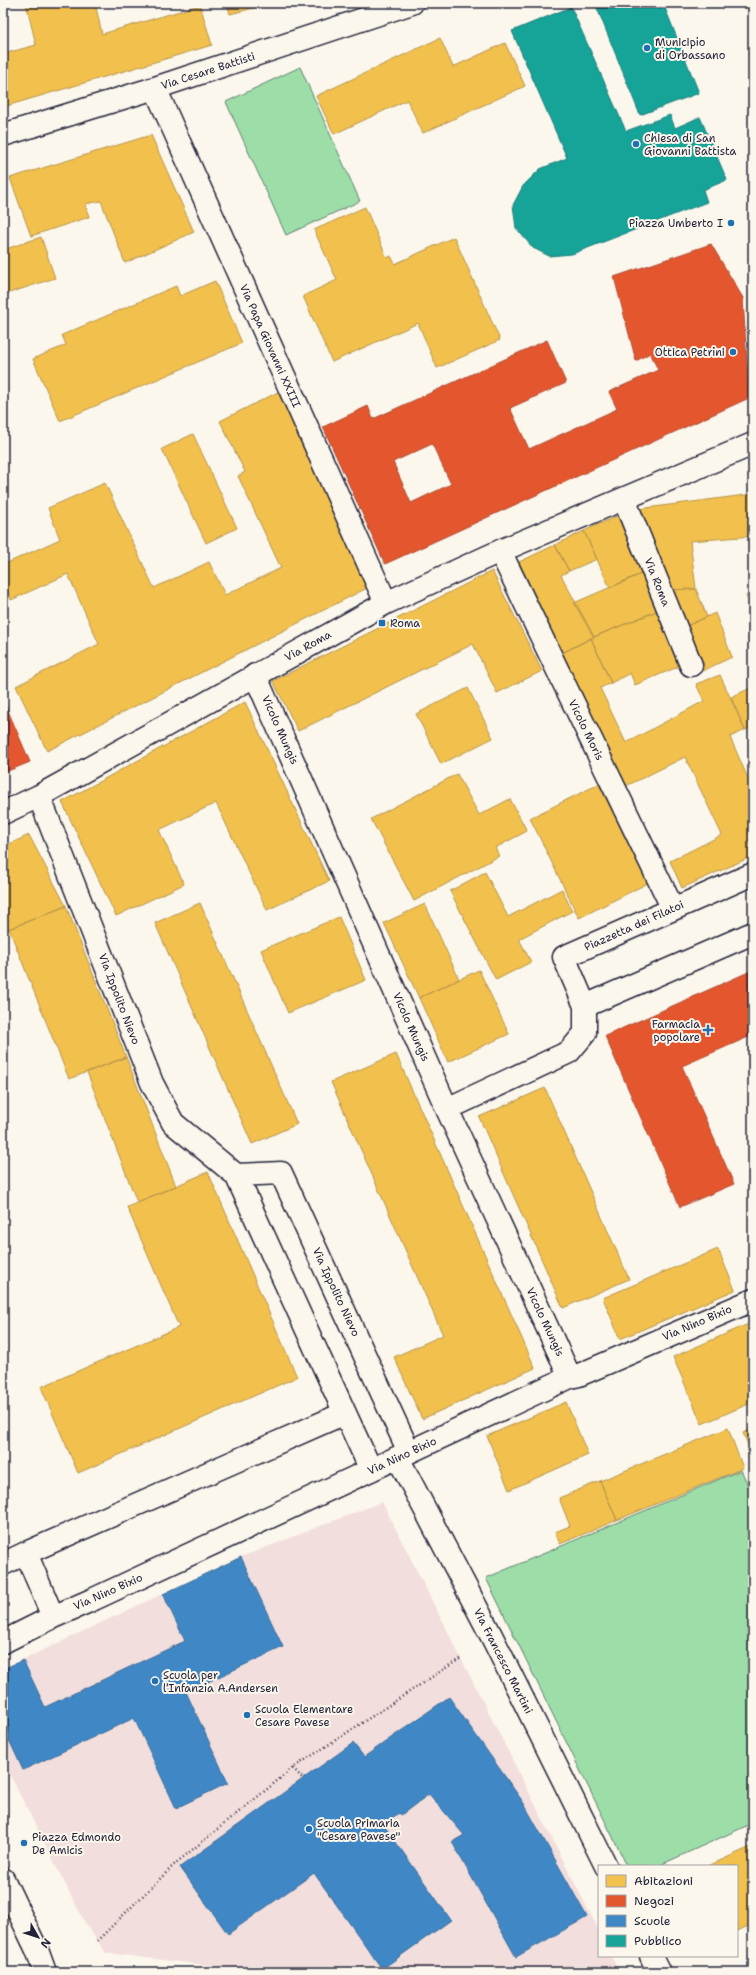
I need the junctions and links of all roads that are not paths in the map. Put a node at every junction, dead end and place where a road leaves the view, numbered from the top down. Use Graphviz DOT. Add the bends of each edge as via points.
graph roads {
  1 [pos="412,3"];
  2 [pos="155,88"];
  3 [pos="3,135"];
  4 [pos="753,444"];
  5 [pos="624,499"];
  6 [pos="500,551"];
  7 [pos="386,603"];
  8 [pos="691,665"];
  9 [pos="255,675"];
  10 [pos="40,796"];
  11 [pos="3,812"];
  12 [pos="753,874"];
  13 [pos="673,909"];
  14 [pos="753,933"];
  15 [pos="585,1006"];
  16 [pos="447,1109"];
  17 [pos="236,1175"];
  18 [pos="753,1300"];
  19 [pos="574,1376"];
  20 [pos="345,1413"];
  21 [pos="404,1455"];
  22 [pos="371,1470"];
  23 [pos="26,1553"];
  24 [pos="3,1564"];
  25 [pos="53,1617"];
  26 [pos="3,1642"];
  27 [pos="606,1865"];
  28 [pos="3,1879"];
  29 [pos="652,1957"];
  30 [pos="46,1972"];
  31 [pos="659,1972"];
  1 -- 2 [label="street, Via Cesare Battisti"];
  2 -- 3 [label="street, Via Cesare Battisti"];
  2 -- 7 [label="street, Via Papa Giovanni XXIII"];
  4 -- 5 [label="street, Via Roma"];
  5 -- 6 [label="street, Via Roma"];
  5 -- 8 [label="street, Via Roma"];
  6 -- 7 [label="street, Via Roma"];
  6 -- 13 [label="street, Vicolo Moris"];
  7 -- 9 [label="street, Via Roma"];
  9 -- 10 [label="street, Via Roma"];
  9 -- 16 [label="street, Vicolo Mungis"];
  10 -- 11 [label="street, Via Roma"];
  10 -- 17 [label="street, Via Ippolito Nievo" via="152,1083 173,1123"];
  12 -- 13 [label="street, Piazzetta dei Filatoi"];
  13 -- 15 [label="street, Piazzetta dei Filatoi" via="564,957"];
  14 -- 15 [label="street"];
  15 -- 16 [label="street, Piazzetta dei Filatoi" via="585,1033 569,1052"];
  16 -- 19 [label="street, Vicolo Mungis"];
  17 -- 20 [label="street, Via Ippolito Nievo"];
  17 -- 21 [label="street, Via Ippolito Nievo" via="281,1173"];
  18 -- 19 [label="street, Via Nino Bixio"];
  19 -- 21 [label="street, Via Nino Bixio"];
  20 -- 22 [label="street, Via Ippolito Nievo"];
  20 -- 23 [label="street"];
  21 -- 22 [label="street, Via Nino Bixio"];
  21 -- 27 [label="street, Via Francesco Martini"];
  22 -- 25 [label="street, Via Nino Bixio"];
  23 -- 24 [label="street"];
  23 -- 25 [label="street"];
  25 -- 26 [label="street, Via Nino Bixio"];
  28 -- 30 [label="street"];
  29 -- 31 [label="street"];
}
